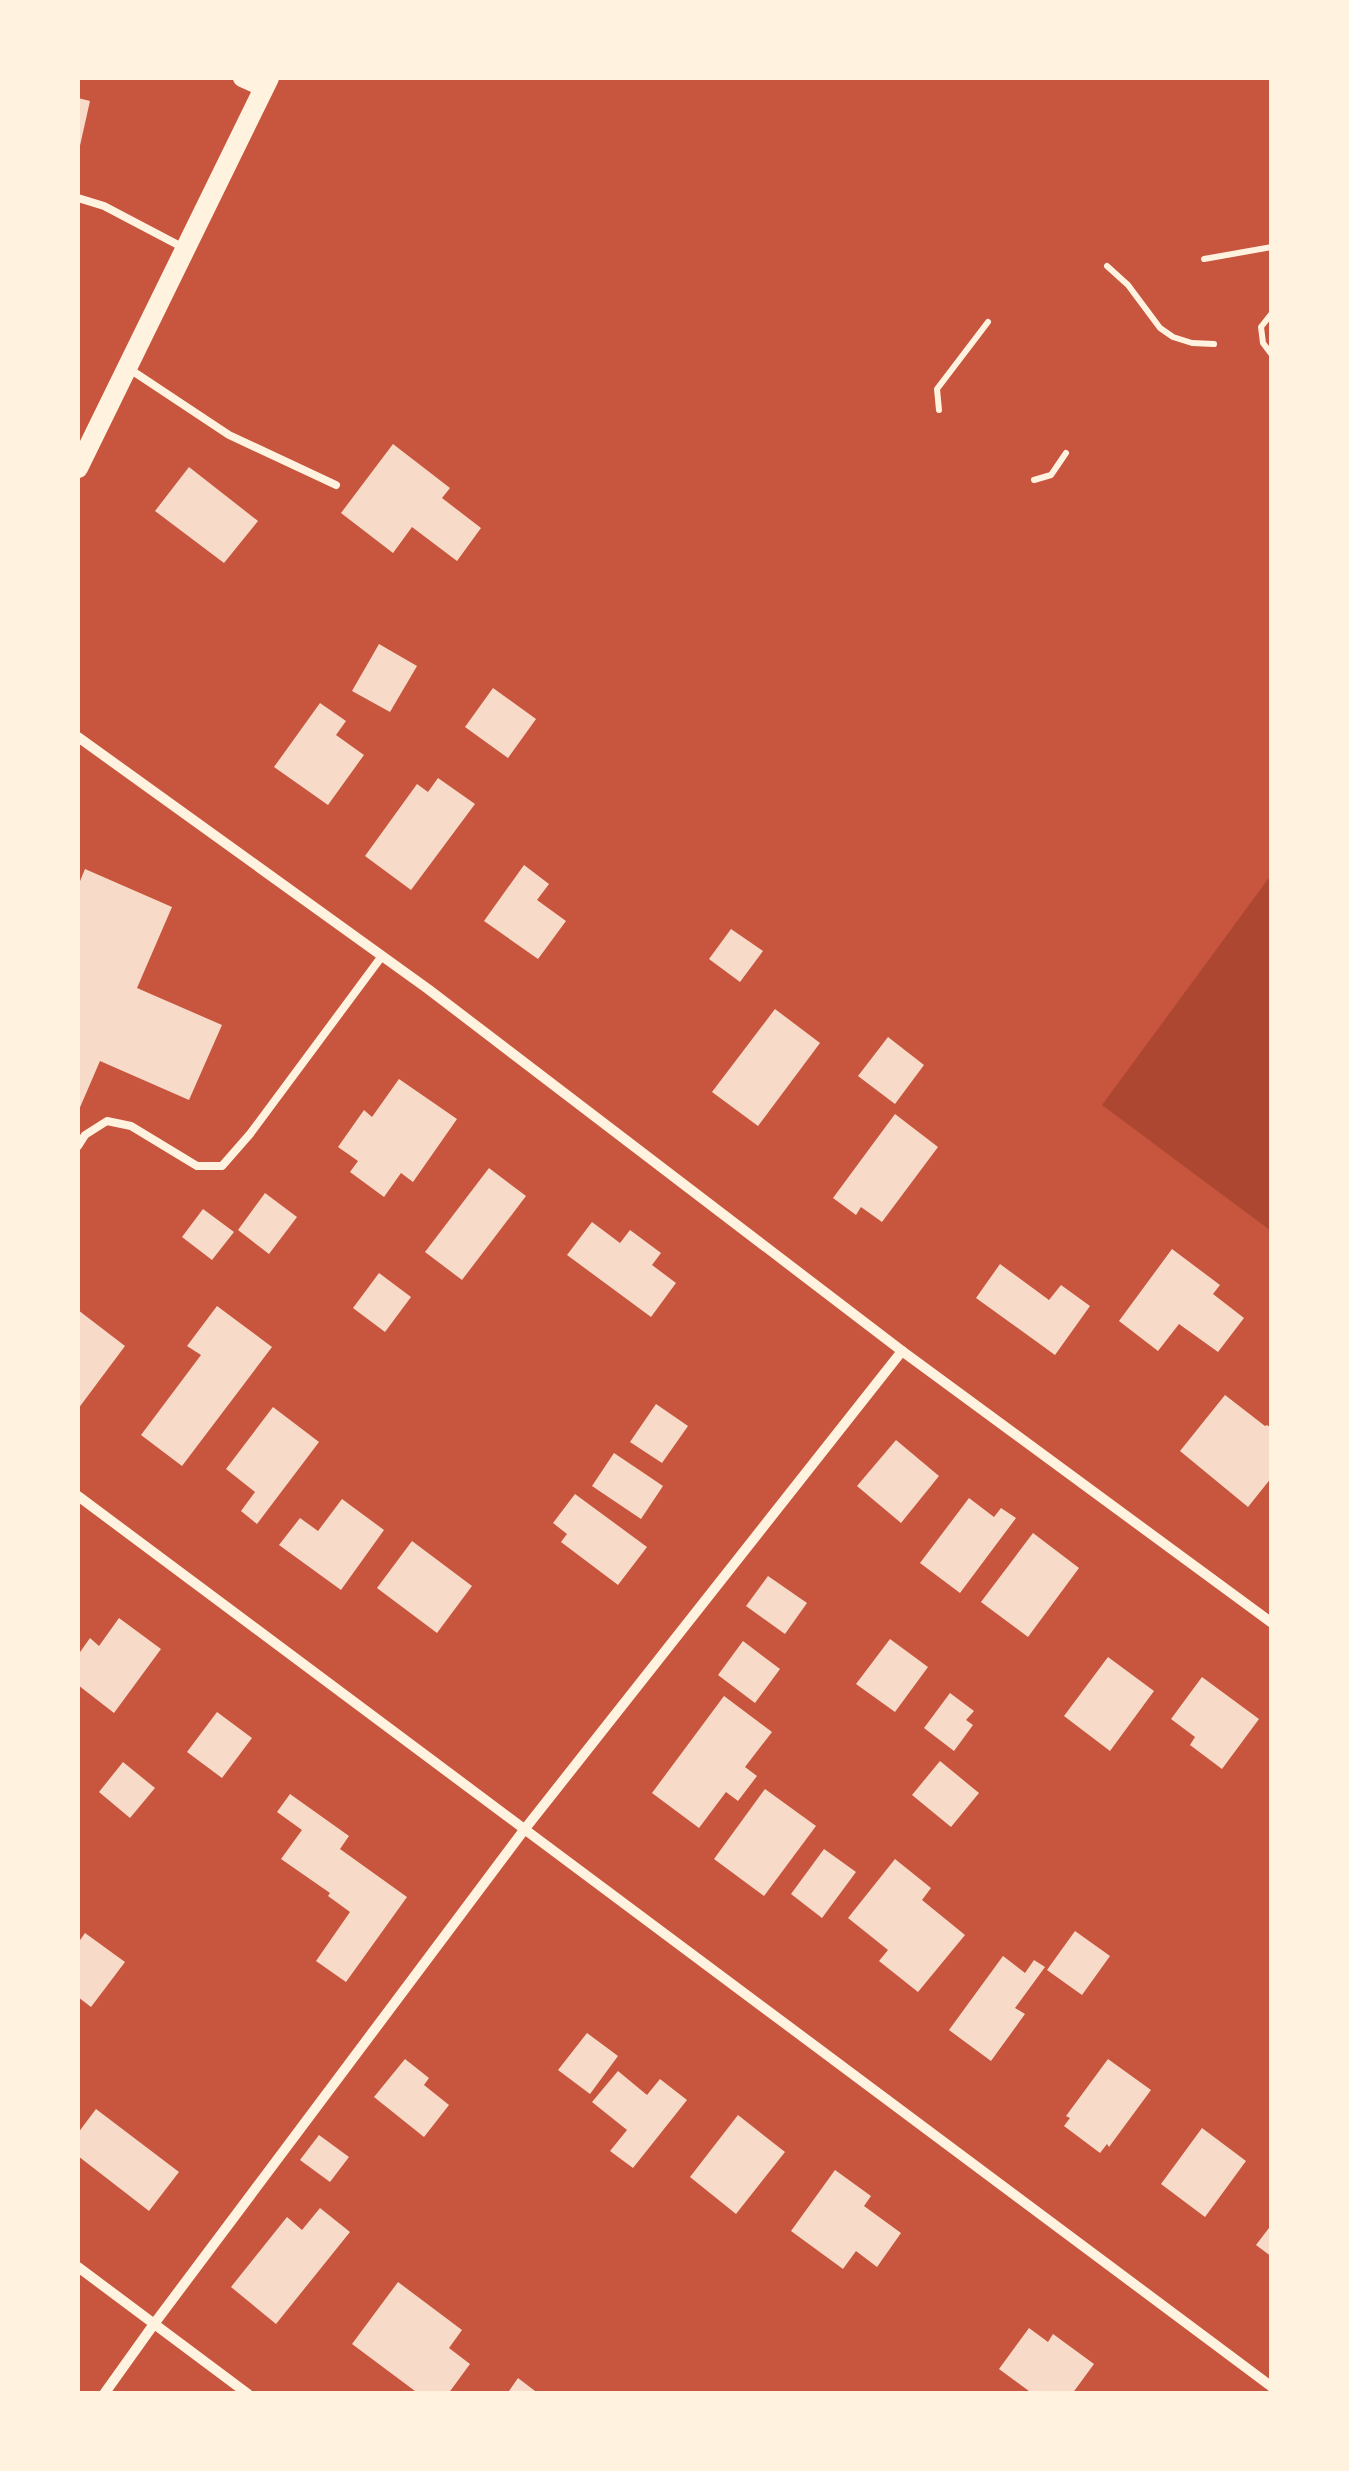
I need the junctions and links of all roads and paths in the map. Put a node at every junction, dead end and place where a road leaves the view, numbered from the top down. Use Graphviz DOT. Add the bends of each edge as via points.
graph roads {
  1 [pos="242,78"];
  2 [pos="266,83"];
  3 [pos="78,198"];
  4 [pos="1272,246"];
  5 [pos="185,248"];
  6 [pos="1204,259"];
  7 [pos="1106,266"];
  8 [pos="1272,313"];
  9 [pos="988,322"];
  10 [pos="1214,344"];
  11 [pos="1272,355"];
  12 [pos="127,368"];
  13 [pos="939,410"];
  14 [pos="1066,452"];
  15 [pos="79,462"];
  16 [pos="1034,480"];
  17 [pos="336,485"];
  18 [pos="78,737"];
  19 [pos="382,956"];
  20 [pos="78,1146"];
  21 [pos="902,1351"];
  22 [pos="78,1496"];
  23 [pos="1272,1623"];
  24 [pos="524,1830"];
  25 [pos="78,2267"];
  26 [pos="154,2324"];
  27 [pos="1272,2387"];
  28 [pos="104,2394"];
  29 [pos="248,2394"];
  1 -- 2 [label="street"];
  2 -- 5 [label="main road"];
  3 -- 5 [label="lane"];
  4 -- 6 [label="path"];
  5 -- 12 [label="main road"];
  7 -- 10 [label="path" via="1172,337"];
  8 -- 11 [label="path" via="1261,327"];
  9 -- 13 [label="path" via="937,389"];
  12 -- 15 [label="main road"];
  12 -- 17 [label="lane" via="228,435"];
  14 -- 16 [label="path" via="1050,475"];
  18 -- 19 [label="street"];
  19 -- 20 [label="lane" via="222,1166 198,1166 131,1126 107,1121"];
  19 -- 21 [label="street"];
  21 -- 23 [label="street"];
  21 -- 24 [label="street"];
  22 -- 24 [label="street"];
  24 -- 26 [label="street"];
  24 -- 27 [label="street"];
  25 -- 26 [label="street"];
  26 -- 28 [label="street"];
  26 -- 29 [label="street"];
}
